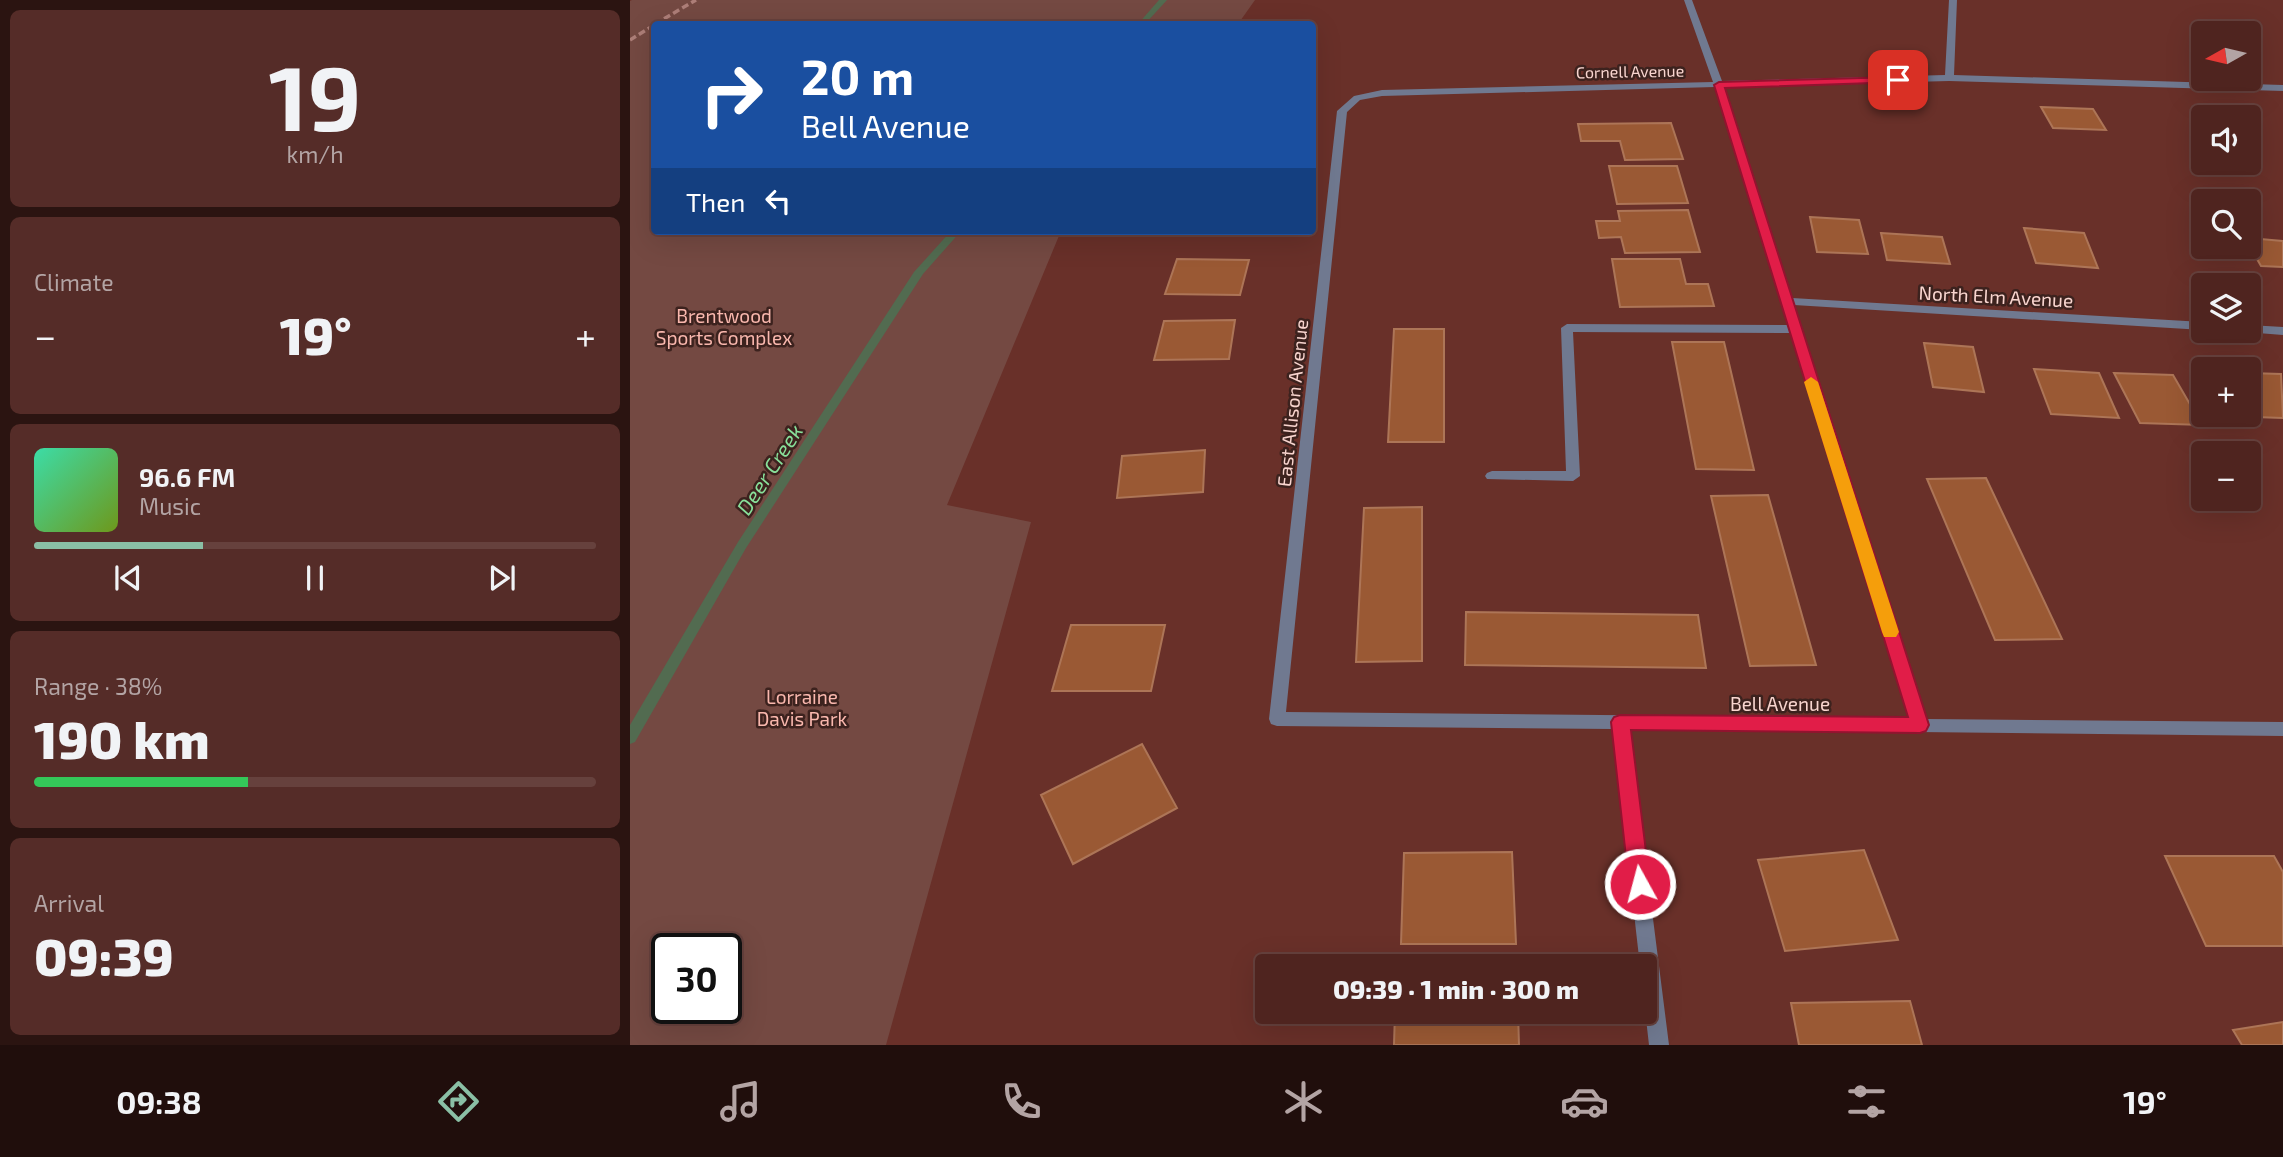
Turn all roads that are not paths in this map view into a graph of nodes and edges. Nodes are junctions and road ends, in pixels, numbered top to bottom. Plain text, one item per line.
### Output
1 (1688, 0) edge
2 (1953, 0) edge
3 (1949, 78) junction
4 (1719, 85) junction
5 (2283, 88) edge
6 (1357, 98) joint
7 (1787, 301) junction
8 (2191, 325) edge
9 (1795, 329) junction
10 (2261, 330) edge
11 (2283, 331) edge
12 (1492, 475) dead end
13 (1277, 719) joint
14 (1620, 722) junction
15 (1920, 725) junction
16 (2283, 729) edge
17 (1659, 1045) edge

1 - 4 street
2 - 3 street
3 - 4 street, Cornell Avenue
3 - 5 street, Cornell Avenue
4 - 6 street, Cornell Avenue
4 - 7 street
6 - 13 street, East Allison Avenue
7 - 8 street, North Elm Avenue
7 - 9 street
9 - 12 street
9 - 15 street
10 - 11 street
13 - 14 street, Bell Avenue
14 - 15 street, Bell Avenue
14 - 17 street
15 - 16 street, Bell Avenue

